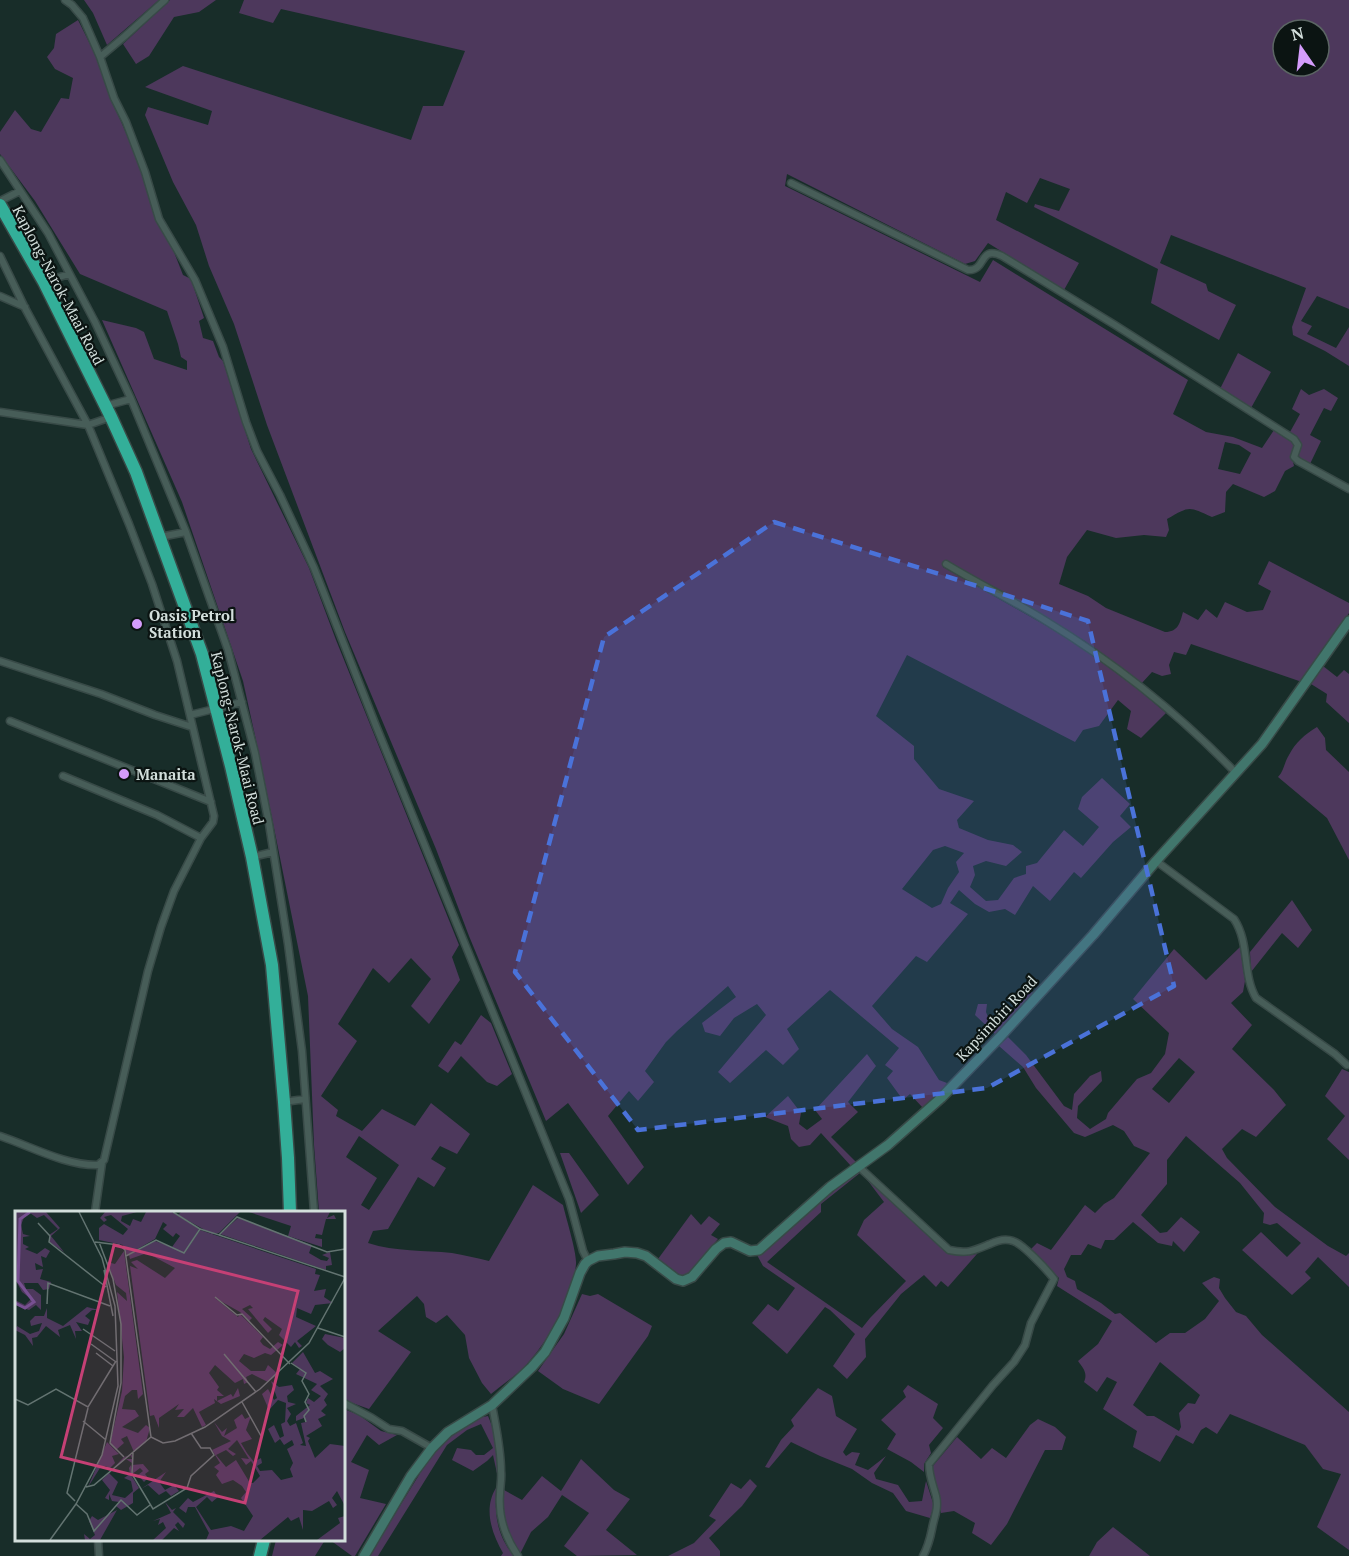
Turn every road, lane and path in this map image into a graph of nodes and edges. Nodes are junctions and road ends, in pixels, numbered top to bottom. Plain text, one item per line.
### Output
1 (65, 0) edge
2 (165, 0) edge
3 (100, 57) junction
4 (0, 160) edge
5 (790, 183) dead end
6 (20, 191) junction
7 (0, 203) edge
8 (0, 256) edge
9 (69, 274) junction
10 (44, 282) junction
11 (0, 296) edge
12 (25, 308) junction
13 (131, 399) junction
14 (108, 411) junction
15 (0, 412) edge
16 (88, 425) junction
17 (1349, 489) edge
18 (186, 532) junction
19 (160, 537) junction
20 (946, 564) dead end
21 (1349, 621) edge
22 (0, 661) edge
23 (242, 702) junction
24 (217, 709) junction
25 (190, 715) junction
26 (10, 720) dead end
27 (192, 727) junction
28 (1236, 772) junction
29 (63, 776) dead end
30 (211, 802) junction
31 (201, 838) junction
32 (273, 852) junction
33 (252, 857) junction
34 (1156, 861) junction
35 (1347, 1065) dead end
36 (305, 1100) junction
37 (284, 1102) junction
38 (0, 1136) edge
39 (102, 1163) junction
40 (858, 1166) junction
41 (94, 1211) edge
42 (290, 1211) edge
43 (314, 1211) edge
44 (588, 1261) junction
45 (345, 1404) edge
46 (492, 1405) junction
47 (432, 1448) junction
48 (98, 1541) edge
49 (264, 1541) edge
50 (99, 1556) edge
51 (260, 1556) edge
52 (364, 1556) edge
53 (518, 1556) edge
54 (923, 1556) edge

1 - 3 street
2 - 3 street
3 - 44 street
4 - 6 street
5 - 17 street
6 - 7 street
6 - 9 street
7 - 10 highway, Kaplong-Narok-Maai Road
8 - 12 street
9 - 10 street
9 - 13 street
10 - 14 highway, Kaplong-Narok-Maai Road
11 - 12 street
12 - 16 street
13 - 14 street
13 - 18 street
14 - 16 street
14 - 19 highway, Kaplong-Narok-Maai Road
15 - 16 street
16 - 25 street
18 - 19 street
18 - 23 street
19 - 24 highway, Kaplong-Narok-Maai Road
20 - 28 street
21 - 28 street, Kapsimbiri Road
22 - 27 street
23 - 24 street
23 - 32 street
24 - 25 street
24 - 33 highway, Kaplong-Narok-Maai Road
25 - 27 street
26 - 30 street
27 - 30 street
28 - 34 street, Kapsimbiri Road
29 - 31 street
30 - 31 street
31 - 39 street
32 - 33 street
32 - 36 street
33 - 37 highway, Kaplong-Narok-Maai Road
34 - 35 street
34 - 40 street, Kapsimbiri Road
36 - 37 street
36 - 43 street
37 - 42 highway, Kaplong-Narok-Maai Road
38 - 39 street
39 - 41 street
40 - 44 street, Kapsimbiri Road
40 - 54 street
44 - 46 street
45 - 47 street
46 - 47 street
46 - 53 street
47 - 52 street
48 - 50 street
49 - 51 highway

